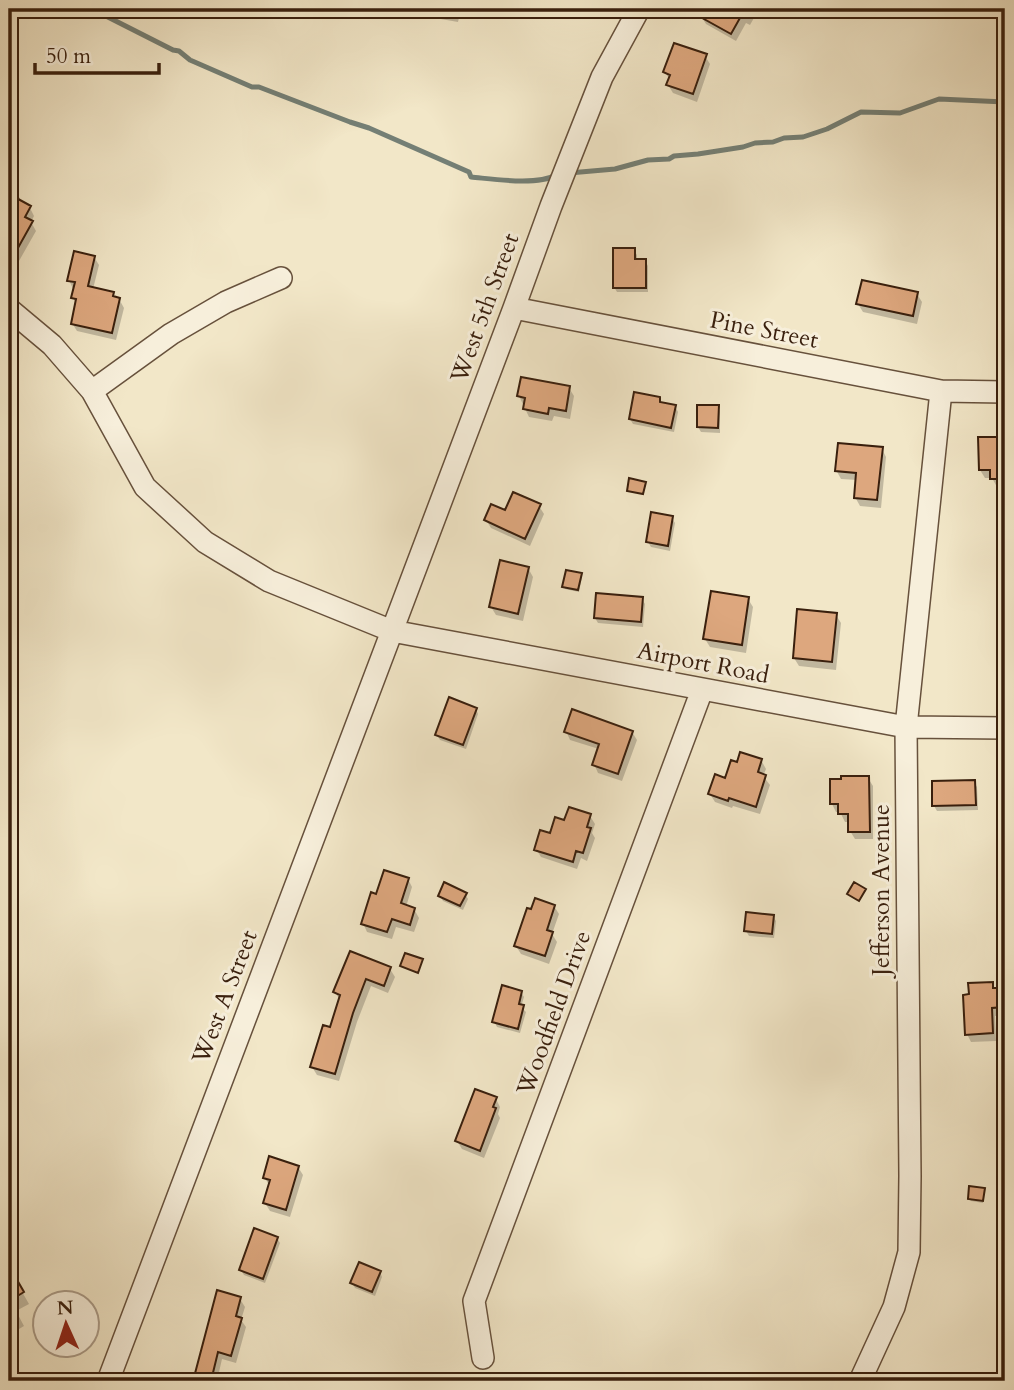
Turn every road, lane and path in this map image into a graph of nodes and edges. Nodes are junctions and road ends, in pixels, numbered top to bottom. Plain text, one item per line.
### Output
1 (639, 9) edge
2 (281, 278) dead end
3 (514, 308) junction
4 (9, 309) edge
5 (92, 391) junction
6 (941, 391) junction
7 (1005, 392) edge
8 (392, 631) junction
9 (702, 690) junction
10 (906, 727) junction
11 (1005, 728) edge
12 (483, 1358) dead end
13 (107, 1381) edge
14 (860, 1381) edge

1 - 3 street, West 5th Street
2 - 5 street
3 - 6 street, Pine Street
3 - 8 street, West 5th Street
4 - 5 street, Airport Road
5 - 8 street, Airport Road
6 - 7 street, Pine Street
6 - 10 street, Jefferson Avenue
8 - 9 street, Airport Road
8 - 13 street, West A Street
9 - 10 street, Airport Road
9 - 12 street, Woodfield Drive
10 - 11 street, Airport Road
10 - 14 street, Jefferson Avenue

